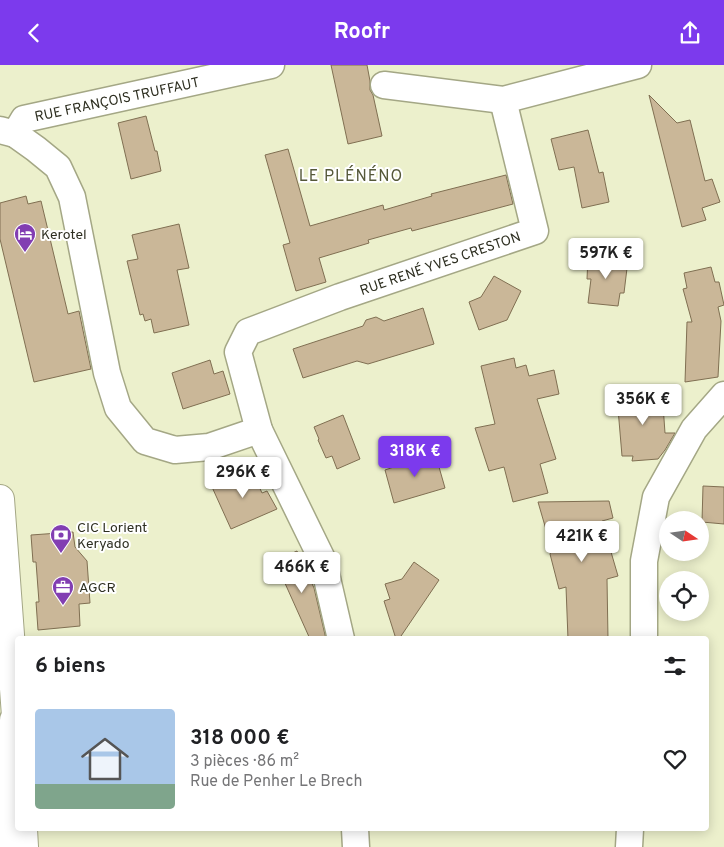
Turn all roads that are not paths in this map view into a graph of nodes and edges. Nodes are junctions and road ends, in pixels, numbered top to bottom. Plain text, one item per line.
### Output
1 (271, 65) edge
2 (638, 65) edge
3 (384, 85) dead end
4 (503, 100) junction
5 (7, 132) edge
6 (724, 395) edge
7 (259, 430) junction
8 (0, 499) edge
9 (340, 636) edge
10 (644, 636) edge
11 (14, 685) junction
12 (15, 700) edge
13 (23, 831) edge
14 (355, 831) edge
15 (630, 831) edge
16 (13, 847) edge
17 (24, 847) edge
18 (356, 847) edge
19 (629, 847) edge

1 - 5 street, RUE FRANÇOIS TRUFFAUT
2 - 4 street
3 - 4 street
4 - 7 street, RUE RENÉ YVES CRESTON
5 - 7 street
6 - 10 street
7 - 9 street
8 - 11 highway
11 - 12 highway
11 - 16 street
13 - 17 highway
14 - 18 street
15 - 19 street

